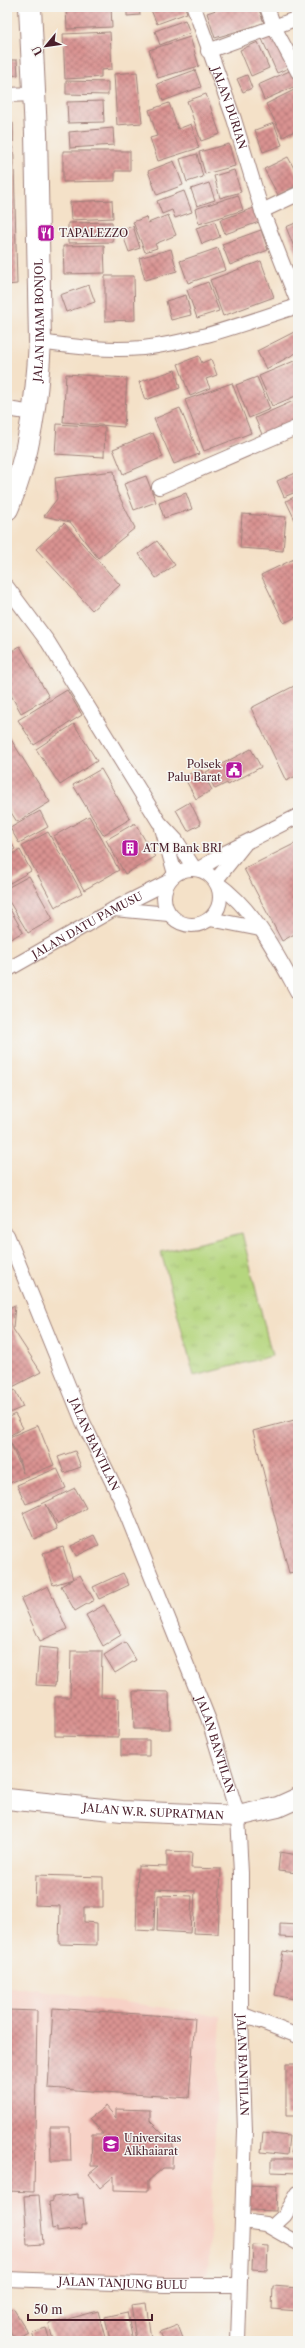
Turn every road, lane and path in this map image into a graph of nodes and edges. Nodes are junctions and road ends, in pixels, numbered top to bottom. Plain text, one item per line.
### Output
1 (30, 7) edge
2 (194, 7) edge
3 (267, 7) edge
4 (298, 18) edge
5 (274, 27) junction
6 (208, 51) junction
7 (298, 72) edge
8 (34, 94) junction
9 (7, 95) edge
10 (298, 194) edge
11 (262, 211) junction
12 (298, 303) edge
13 (298, 306) edge
14 (40, 342) junction
15 (7, 409) edge
16 (33, 413) junction
17 (298, 427) edge
18 (159, 487) dead end
19 (7, 509) edge
20 (7, 587) edge
21 (298, 816) edge
22 (159, 822) junction
23 (246, 843) junction
24 (197, 869) junction
25 (172, 878) junction
26 (216, 882) junction
27 (114, 910) junction
28 (169, 914) junction
29 (210, 919) junction
30 (260, 929) junction
31 (7, 970) edge
32 (298, 993) edge
33 (7, 1235) edge
34 (298, 1798) edge
35 (7, 1799) edge
36 (238, 1816) junction
37 (241, 2014) junction
38 (298, 2036) edge
39 (298, 2193) edge
40 (242, 2221) junction
41 (272, 2227) junction
42 (298, 2243) edge
43 (7, 2279) edge
44 (238, 2285) junction
45 (238, 2341) edge

1 - 8 highway, JALAN IMAM BONJOL
2 - 6 street, JALAN DURIAN
3 - 5 street
4 - 5 street
5 - 6 street
5 - 7 street
6 - 11 street, JALAN DURIAN
8 - 9 street
8 - 14 highway, JALAN IMAM BONJOL
10 - 11 street
11 - 12 street, JALAN DURIAN
13 - 14 street
14 - 16 highway, JALAN IMAM BONJOL
15 - 16 street
16 - 19 highway, JALAN IMAM BONJOL
17 - 18 street
20 - 22 street
21 - 23 street
22 - 24 street
22 - 25 street
23 - 24 street
23 - 26 street
24 - 25 street
24 - 26 street
25 - 27 street, JALAN DATU PAMUSU
25 - 28 street
26 - 29 street
26 - 30 street
27 - 28 street
27 - 31 street, JALAN DATU PAMUSU
28 - 29 street
29 - 30 street
30 - 32 street
33 - 36 street, JALAN BANTILAN
34 - 36 street, JALAN W.R. SUPRATMAN
35 - 36 street, JALAN W.R. SUPRATMAN
36 - 37 street, JALAN BANTILAN
37 - 38 street
37 - 40 street, JALAN BANTILAN
39 - 41 street
40 - 41 street
40 - 44 street, JALAN BANTILAN
41 - 42 street
43 - 44 street, JALAN TANJUNG BULU
44 - 45 street, JALAN BANTILAN

